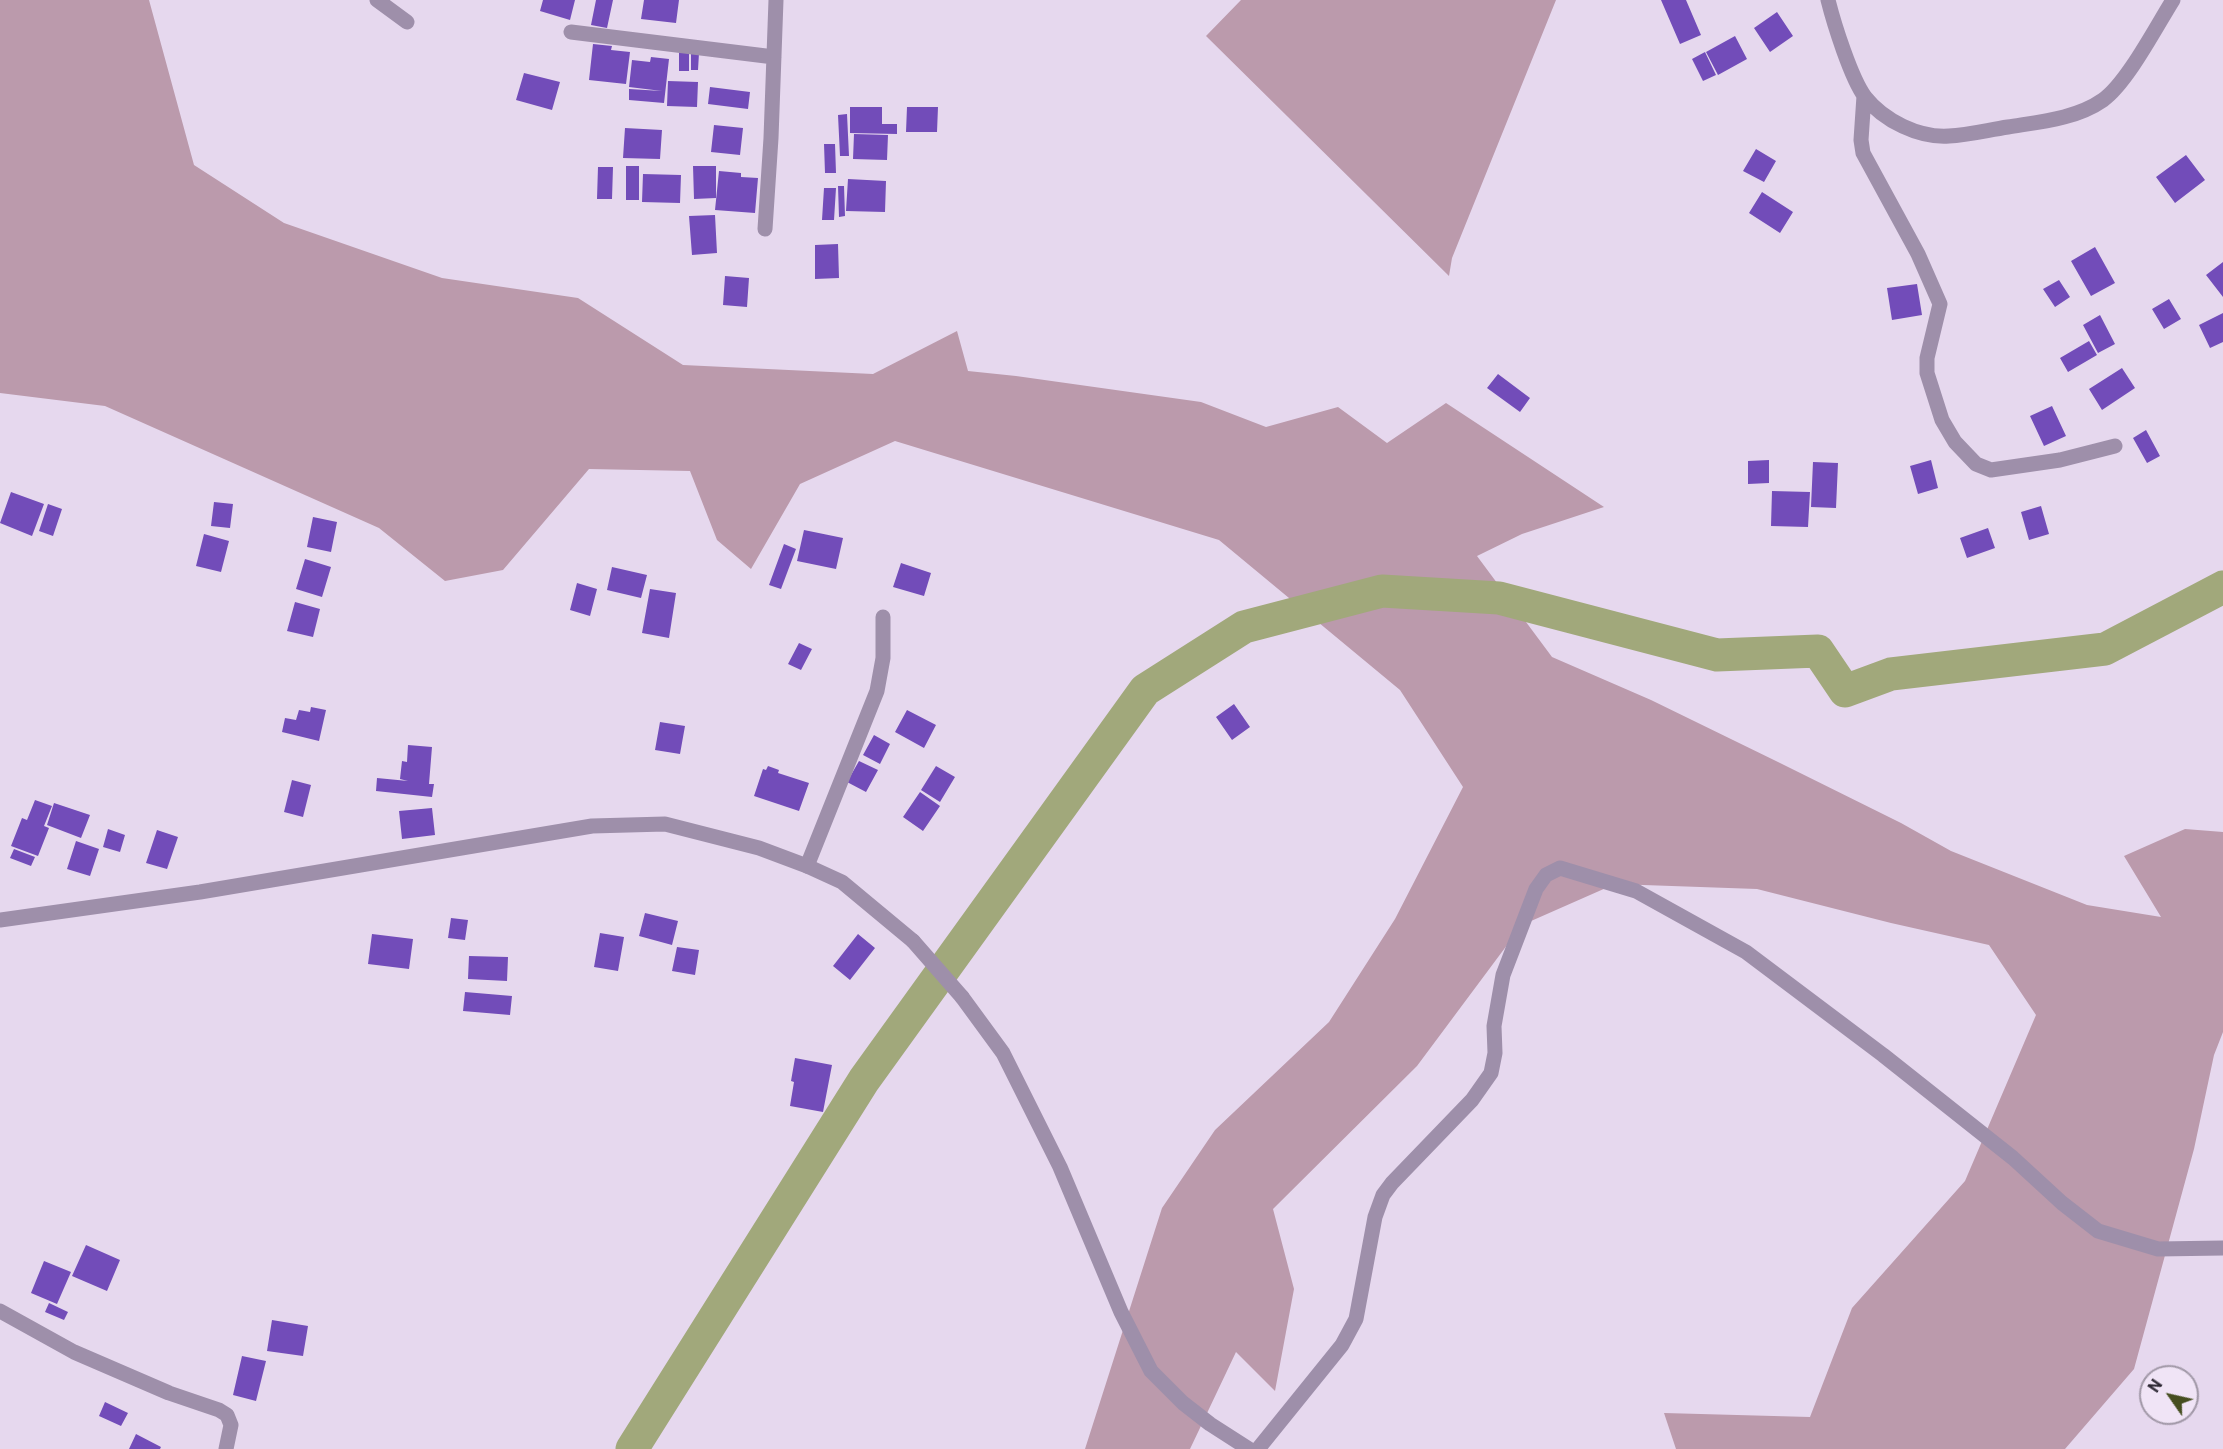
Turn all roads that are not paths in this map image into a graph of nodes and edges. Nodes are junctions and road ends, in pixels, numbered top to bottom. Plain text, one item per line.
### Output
1 (376, 0) edge
2 (776, 0) edge
3 (1828, 0) edge
4 (2173, 0) edge
5 (407, 22) dead end
6 (571, 32) dead end
7 (774, 57) junction
8 (1864, 96) junction
9 (765, 229) dead end
10 (2115, 446) dead end
11 (883, 617) dead end
12 (807, 866) junction
13 (0, 920) edge
14 (2223, 1248) edge
15 (0, 1311) edge
16 (226, 1449) edge
17 (1249, 1449) edge
18 (1257, 1449) edge

1 - 5 street
2 - 7 street
3 - 8 street
4 - 8 street
6 - 7 street
7 - 9 street
8 - 10 street
11 - 12 street
12 - 13 street
12 - 17 street
14 - 18 street
15 - 16 street

